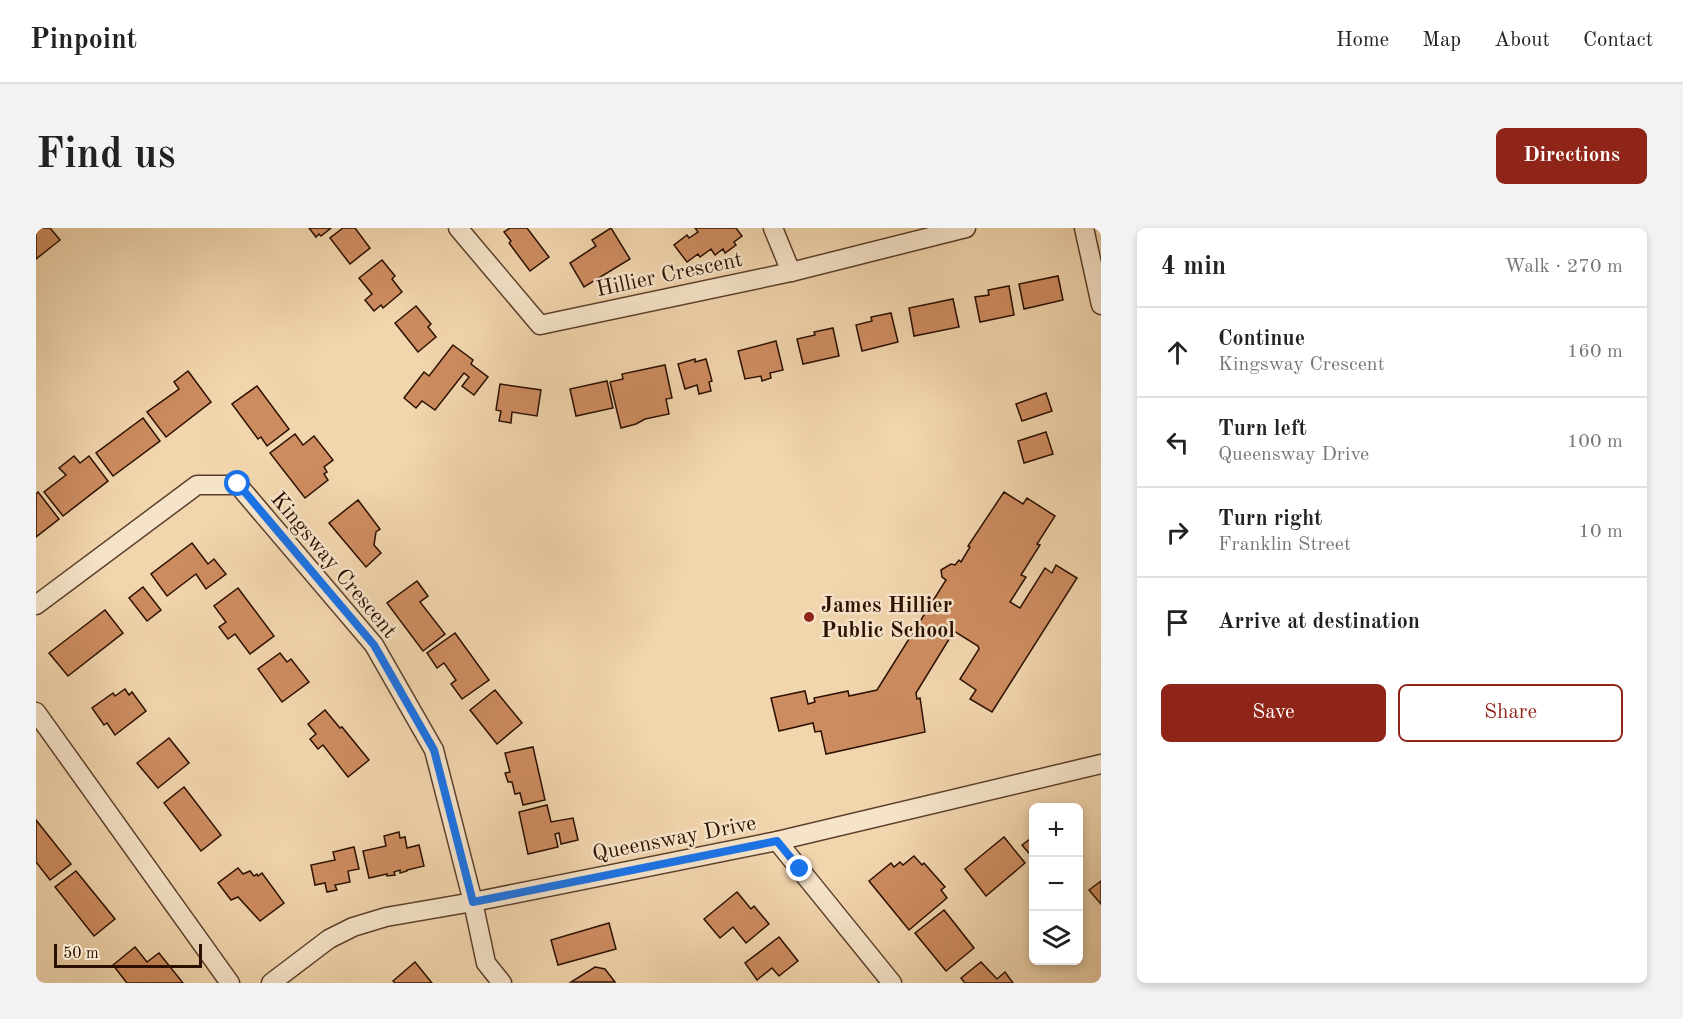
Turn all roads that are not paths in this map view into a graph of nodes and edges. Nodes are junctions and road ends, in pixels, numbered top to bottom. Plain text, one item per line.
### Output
1 (458, 228) edge
2 (773, 228) edge
3 (966, 228) edge
4 (1084, 228) edge
5 (791, 272) junction
6 (1101, 305) edge
7 (36, 605) edge
8 (36, 712) edge
9 (1101, 764) edge
10 (777, 841) junction
11 (473, 902) junction
12 (230, 983) edge
13 (271, 983) edge
14 (502, 983) edge
15 (892, 983) edge

1 - 5 street, Hillier Crescent
2 - 5 street
3 - 5 street, Hillier Crescent
4 - 6 street
7 - 11 street, Kingsway Crescent
8 - 12 street
9 - 10 street, Queensway Drive
10 - 11 street, Queensway Drive
10 - 15 street
11 - 13 street, Queensway Drive
11 - 14 street, Kingsway Crescent

